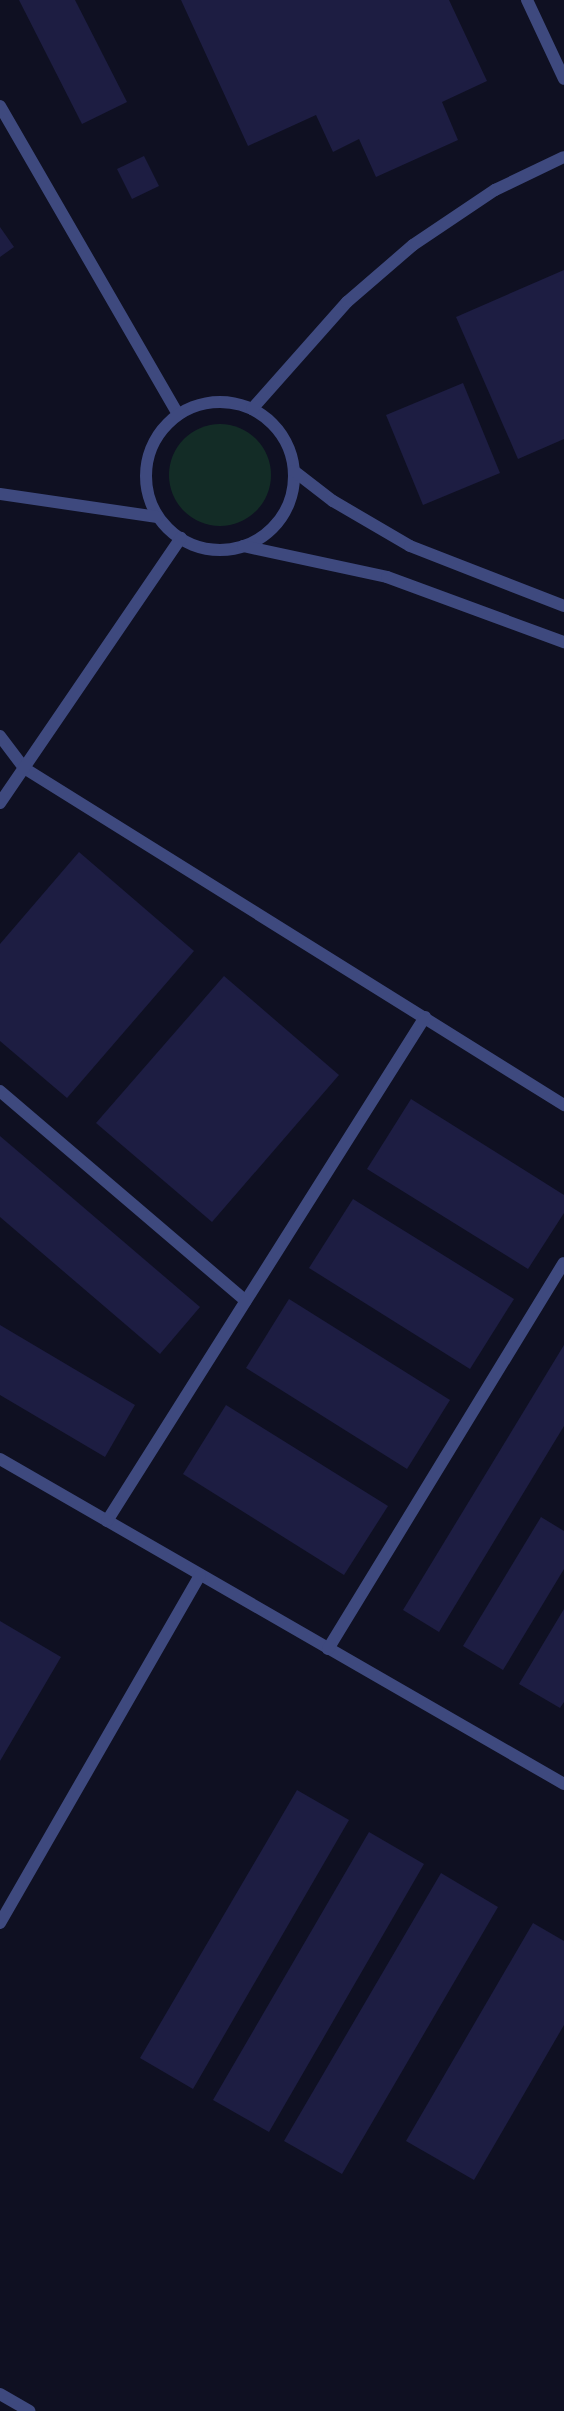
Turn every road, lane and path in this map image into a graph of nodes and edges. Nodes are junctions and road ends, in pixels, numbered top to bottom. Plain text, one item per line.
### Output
1 (527, 0) edge
2 (564, 79) edge
3 (0, 106) edge
4 (564, 157) edge
5 (252, 409) junction
6 (178, 414) junction
7 (294, 471) junction
8 (0, 494) edge
9 (158, 517) junction
10 (181, 538) junction
11 (243, 546) junction
12 (564, 606) edge
13 (564, 642) edge
14 (0, 736) edge
15 (24, 768) junction
16 (0, 803) edge
17 (425, 1017) junction
18 (0, 1091) edge
19 (564, 1105) edge
20 (564, 1263) edge
21 (246, 1301) junction
22 (0, 1459) edge
23 (107, 1521) junction
24 (200, 1575) junction
25 (328, 1648) junction
26 (564, 1784) edge
27 (0, 1923) edge
28 (0, 2394) edge
29 (30, 2411) edge

1 - 2 street
3 - 6 street
4 - 5 street
5 - 6 street
5 - 7 street
6 - 9 street
7 - 11 street
7 - 12 street
8 - 9 street
9 - 10 street
10 - 11 street
10 - 15 street
11 - 13 street
14 - 15 street
15 - 16 street
15 - 17 street
17 - 19 street
17 - 21 street
18 - 21 street
20 - 25 street
21 - 23 street
22 - 23 street
23 - 24 street
24 - 25 street
24 - 27 street
25 - 26 street
28 - 29 street

